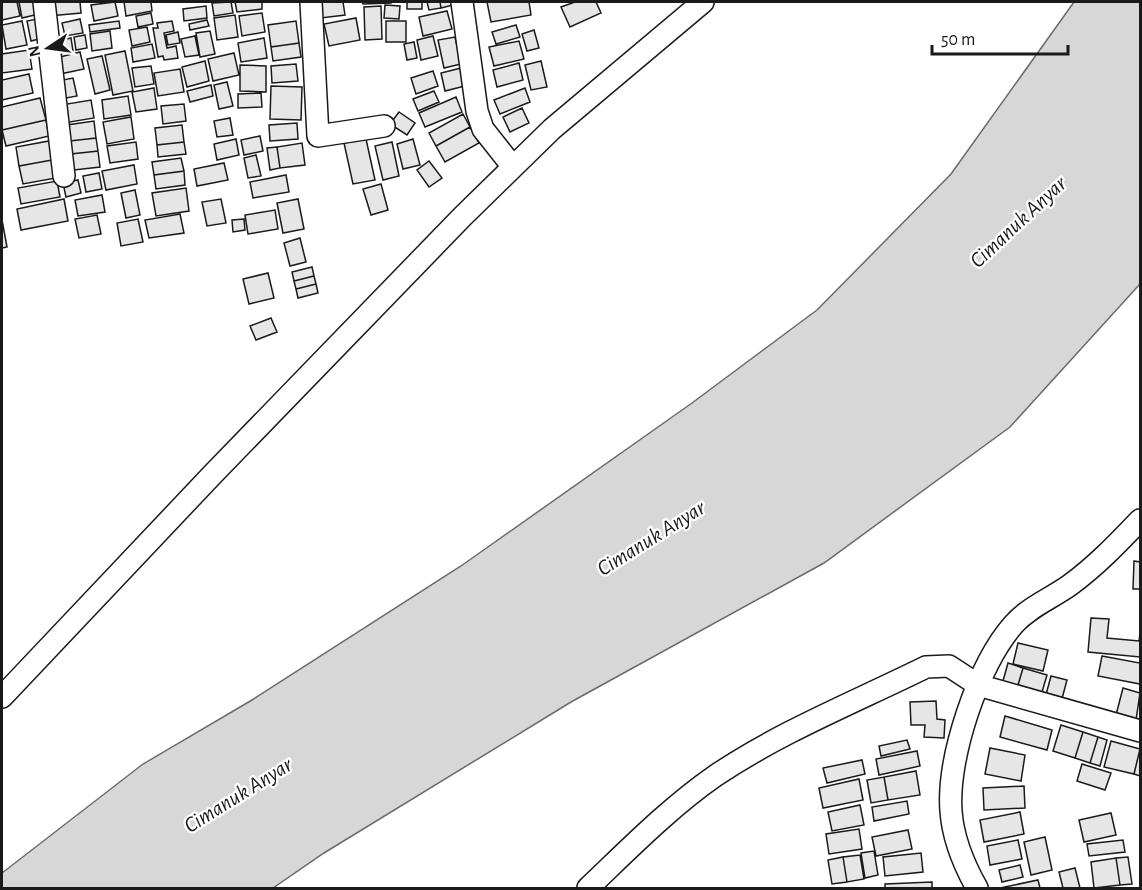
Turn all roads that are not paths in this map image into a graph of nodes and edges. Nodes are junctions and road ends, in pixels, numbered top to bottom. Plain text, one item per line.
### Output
1 (44, 2) edge
2 (311, 2) edge
3 (462, 2) edge
4 (703, 2) edge
5 (384, 126) dead end
6 (513, 167) junction
7 (64, 176) dead end
8 (1140, 520) edge
9 (978, 685) junction
10 (2, 697) edge
11 (1140, 730) edge
12 (588, 888) edge
13 (978, 888) edge

1 - 7 street
2 - 5 street
3 - 6 street
4 - 6 street
6 - 10 street
8 - 9 street
9 - 11 street
9 - 12 street
9 - 13 street

